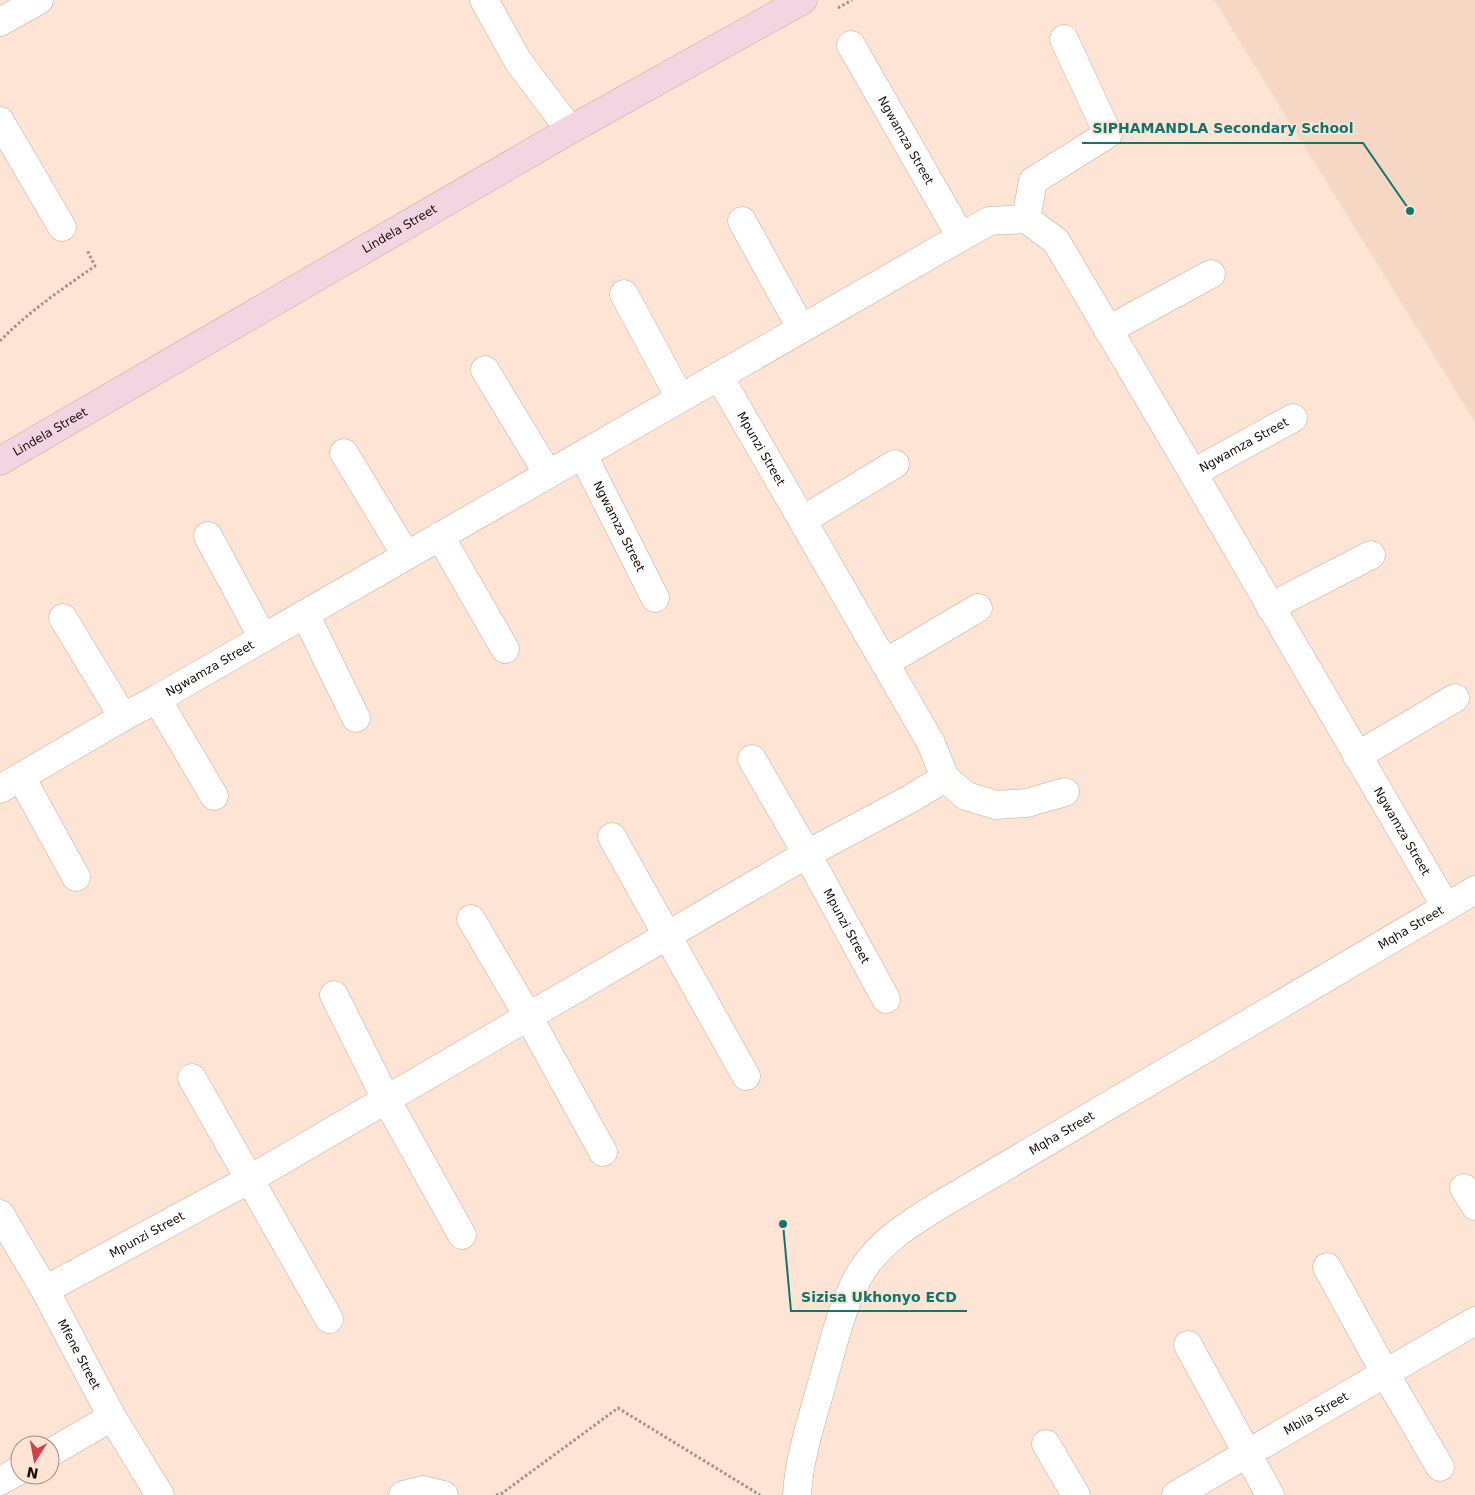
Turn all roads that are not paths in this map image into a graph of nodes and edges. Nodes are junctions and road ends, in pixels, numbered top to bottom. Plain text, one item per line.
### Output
1 (39, 0) edge
2 (484, 0) edge
3 (803, 0) edge
4 (0, 22) edge
5 (1064, 39) dead end
6 (851, 45) dead end
7 (0, 121) edge
8 (570, 130) junction
9 (1026, 219) junction
10 (742, 221) dead end
11 (62, 227) dead end
12 (961, 237) junction
13 (1211, 274) dead end
14 (624, 294) dead end
15 (802, 328) junction
16 (1108, 330) junction
17 (485, 370) dead end
18 (719, 376) junction
19 (680, 398) junction
20 (1293, 418) dead end
21 (344, 453) dead end
22 (583, 455) junction
23 (0, 462) edge
24 (895, 464) dead end
25 (1193, 473) junction
26 (548, 474) junction
27 (803, 520) junction
28 (208, 536) dead end
29 (440, 536) junction
30 (406, 555) junction
31 (1371, 556) dead end
32 (655, 598) dead end
33 (1270, 607) junction
34 (978, 608) dead end
35 (304, 614) junction
36 (62, 618) dead end
37 (263, 638) junction
38 (505, 649) dead end
39 (885, 663) junction
40 (1455, 698) dead end
41 (157, 700) junction
42 (123, 717) junction
43 (356, 718) dead end
44 (1357, 756) junction
45 (752, 759) dead end
46 (945, 778) junction
47 (10, 783) edge
48 (1064, 792) dead end
49 (214, 796) dead end
50 (612, 837) dead end
51 (807, 854) junction
52 (76, 877) dead end
53 (1475, 890) edge
54 (1446, 907) junction
55 (471, 919) dead end
56 (666, 936) junction
57 (334, 995) dead end
58 (886, 999) dead end
59 (528, 1016) junction
60 (746, 1076) dead end
61 (192, 1078) dead end
62 (386, 1099) junction
63 (603, 1152) dead end
64 (250, 1179) junction
65 (0, 1214) edge
66 (462, 1235) dead end
67 (1327, 1267) dead end
68 (45, 1290) junction
69 (329, 1319) dead end
70 (1475, 1321) edge
71 (1188, 1345) dead end
72 (1385, 1373) junction
73 (112, 1417) junction
74 (1046, 1444) dead end
75 (60, 1447) edge
76 (1247, 1453) junction
77 (1440, 1467) dead end
78 (160, 1495) edge
79 (404, 1495) edge
80 (444, 1495) edge
81 (797, 1495) edge
82 (1076, 1495) edge
83 (1176, 1495) edge
84 (1270, 1495) edge

1 - 4 street
2 - 8 street
3 - 8 street, Lindela Street
5 - 9 street
6 - 12 street, Ngwamza Street
7 - 11 street
8 - 23 street, Lindela Street
9 - 12 street, Ngwamza Street
9 - 16 street, Ngwamza Street
10 - 15 street
12 - 15 street, Ngwamza Street
13 - 16 street
14 - 19 street
15 - 18 street, Ngwamza Street
16 - 25 street, Ngwamza Street
17 - 26 street
18 - 19 street, Ngwamza Street
18 - 27 street, Mpunzi Street
19 - 22 street, Ngwamza Street
20 - 25 street, Ngwamza Street
21 - 30 street
22 - 26 street, Ngwamza Street
22 - 32 street, Ngwamza Street
24 - 27 street
25 - 33 street, Ngwamza Street
26 - 29 street, Ngwamza Street
27 - 39 street, Mpunzi Street
28 - 37 street, Ngwamza Street
29 - 30 street, Ngwamza Street
29 - 38 street
30 - 35 street, Ngwamza Street
31 - 33 street
33 - 44 street, Ngwamza Street
34 - 39 street
35 - 37 street, Ngwamza Street
35 - 43 street
36 - 42 street
37 - 41 street, Ngwamza Street
39 - 46 street, Mpunzi Street
40 - 44 street
41 - 42 street, Ngwamza Street
41 - 49 street, Ngwamza Street
42 - 47 street, Ngwamza Street
44 - 54 street, Ngwamza Street
45 - 51 street, Mpunzi Street
46 - 48 street, Mpunzi Street
46 - 51 street, Mpunzi Street
47 - 52 street, Ngwamza Street
50 - 56 street
51 - 56 street, Mpunzi Street
51 - 58 street, Mpunzi Street
53 - 54 street, Mqha Street
54 - 81 street, Mqha Street
55 - 59 street
56 - 59 street, Mpunzi Street
56 - 60 street
57 - 62 street
59 - 62 street, Mpunzi Street
59 - 63 street
61 - 64 street
62 - 64 street, Mpunzi Street
62 - 66 street
64 - 68 street, Mpunzi Street
64 - 69 street
65 - 68 street, Mfene Street
67 - 72 street
68 - 73 street, Mfene Street
70 - 72 street, Mbila Street
71 - 76 street
72 - 76 street, Mbila Street
72 - 77 street
73 - 75 street
73 - 78 street, Mfene Street
74 - 82 street
76 - 83 street, Mbila Street
76 - 84 street
79 - 80 street

